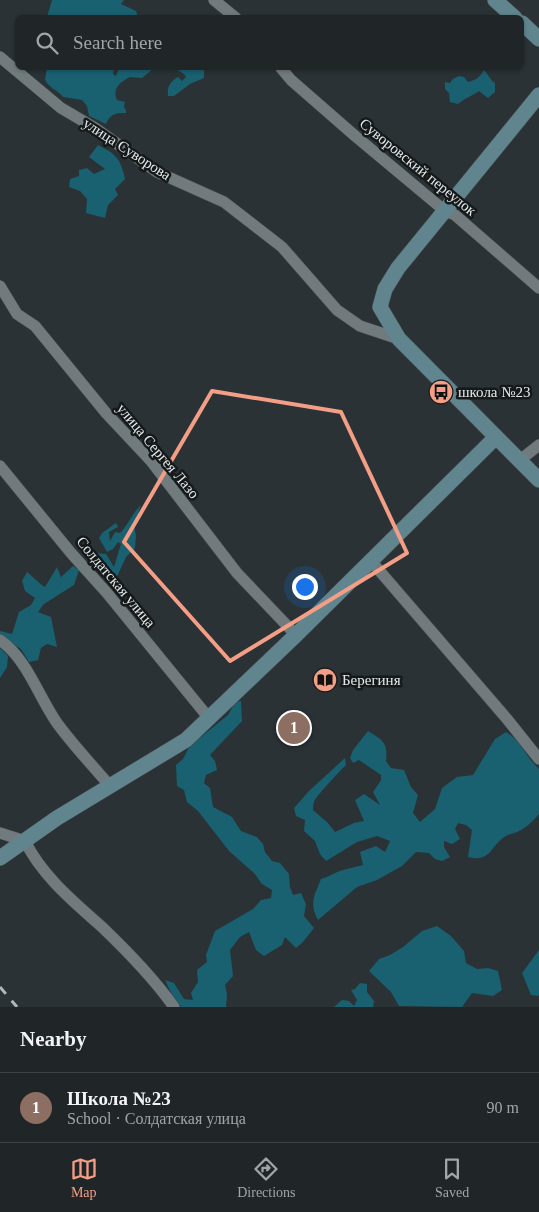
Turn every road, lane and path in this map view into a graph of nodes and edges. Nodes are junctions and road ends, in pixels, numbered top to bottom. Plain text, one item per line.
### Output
1 (214, 0) edge
2 (495, 0) edge
3 (232, 15) edge
4 (512, 15) edge
5 (524, 25) edge
6 (539, 39) edge
7 (0, 57) edge
8 (15, 70) edge
9 (16, 70) edge
10 (283, 70) edge
11 (539, 95) edge
12 (445, 211) junction
13 (0, 286) edge
14 (539, 288) edge
15 (399, 339) junction
16 (496, 437) junction
17 (539, 445) edge
18 (520, 460) junction
19 (0, 466) edge
20 (539, 480) edge
21 (371, 561) junction
22 (296, 635) junction
23 (0, 640) edge
24 (208, 717) junction
25 (539, 759) edge
26 (110, 786) junction
27 (0, 833) edge
28 (25, 841) junction
29 (0, 858) edge
30 (174, 1007) edge

1 - 3 street
2 - 4 street
5 - 6 street
7 - 8 street, улица Суворова
9 - 15 street, улица Суворова
10 - 12 street, Суворовский переулок
11 - 12 street
12 - 14 street, Суворовский переулок
12 - 15 street, улица Суворова
13 - 22 street, улица Сергея Лазо
15 - 16 street, улица Суворова
16 - 18 street, улица Суворова
16 - 21 street
17 - 18 street
18 - 20 street, улица Суворова
19 - 24 street, Солдатская улица
21 - 22 street
21 - 25 street
22 - 24 street
23 - 26 street
24 - 26 street
26 - 28 street
27 - 28 street
28 - 29 street
28 - 30 street

